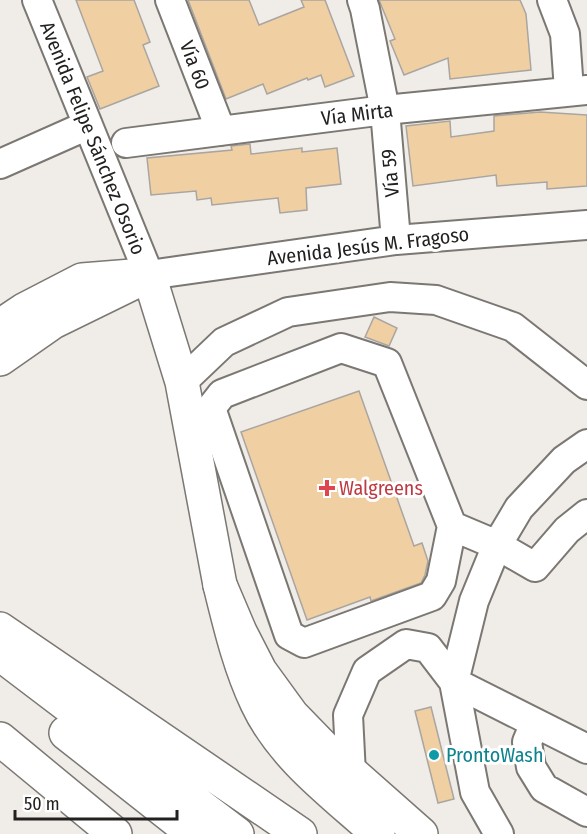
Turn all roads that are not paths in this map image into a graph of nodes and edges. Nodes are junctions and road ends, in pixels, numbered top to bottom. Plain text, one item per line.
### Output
1 (37, 0) edge
2 (170, 0) edge
3 (362, 0) edge
4 (552, 0) edge
5 (578, 90) edge
6 (385, 110) junction
7 (88, 125) junction
8 (221, 131) junction
9 (126, 142) dead end
10 (0, 165) edge
11 (587, 225) edge
12 (396, 240) junction
13 (149, 275) junction
14 (0, 326) edge
15 (0, 359) edge
16 (182, 382) junction
17 (587, 385) edge
18 (587, 444) edge
19 (587, 514) edge
20 (452, 526) junction
21 (496, 545) junction
22 (441, 581) junction
23 (220, 585) junction
24 (474, 601) junction
25 (0, 629) edge
26 (0, 654) edge
27 (0, 681) edge
28 (454, 682) junction
29 (535, 723) junction
30 (0, 740) edge
31 (587, 749) edge
32 (351, 774) junction
33 (587, 812) edge
34 (109, 831) edge
35 (194, 834) edge
36 (237, 834) edge
37 (300, 834) edge
38 (378, 834) edge
39 (421, 834) edge
40 (499, 834) edge

1 - 7 street, Avenida Felipe Sánchez Osorio
2 - 8 street, Vía 60
3 - 6 street, Vía 59
4 - 5 street
5 - 6 street, Vía Mirta
6 - 8 street, Vía Mirta
6 - 12 street, Vía 59
7 - 10 street
7 - 13 street, Avenida Felipe Sánchez Osorio
8 - 9 street, Vía Mirta
11 - 12 street, Avenida Jesús M. Fragoso
12 - 13 street, Avenida Jesús M. Fragoso
13 - 14 main road
13 - 15 main road
13 - 16 main road
16 - 17 street
16 - 23 main road
18 - 21 street
19 - 21 street
20 - 21 street
20 - 22 street
20 - 22 street
21 - 24 street
22 - 24 street
23 - 32 main road
23 - 38 main road
24 - 28 street
25 - 37 main road
26 - 36 main road
27 - 35 main road
28 - 29 street
28 - 32 street
28 - 40 street
29 - 31 street
29 - 33 street
30 - 34 main road
32 - 39 main road

